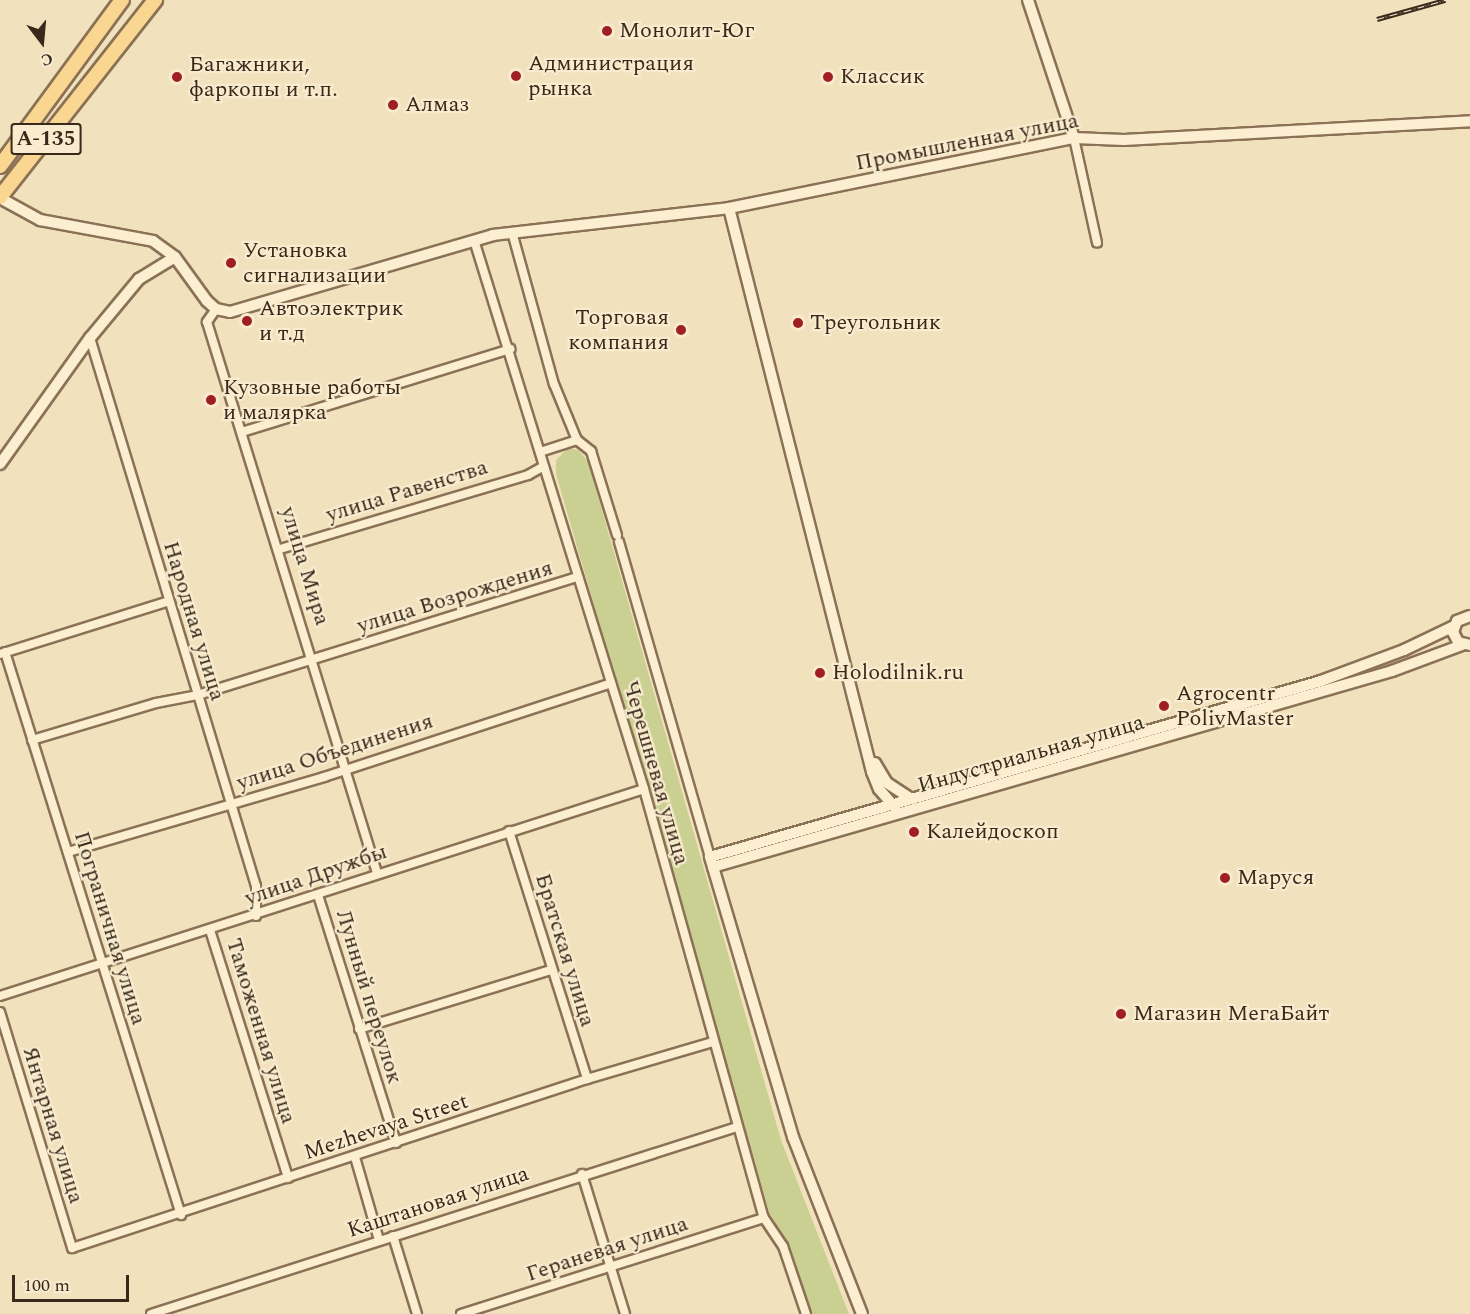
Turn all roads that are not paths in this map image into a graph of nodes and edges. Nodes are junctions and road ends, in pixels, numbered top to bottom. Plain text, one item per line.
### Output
1 (122, 0) edge
2 (154, 0) edge
3 (1028, 0) edge
4 (1470, 121) edge
5 (1074, 138) junction
6 (0, 166) edge
7 (0, 197) edge
8 (729, 208) junction
9 (512, 232) junction
10 (474, 240) junction
11 (1097, 243) dead end
12 (175, 257) junction
13 (216, 309) junction
14 (90, 338) junction
15 (510, 349) junction
16 (242, 432) junction
17 (577, 440) junction
18 (540, 452) junction
19 (0, 464) edge
20 (544, 466) junction
21 (280, 549) junction
22 (578, 577) junction
23 (169, 601) junction
24 (1469, 615) edge
25 (1454, 626) junction
26 (1468, 646) edge
27 (2, 653) edge
28 (314, 660) junction
29 (611, 683) junction
30 (198, 695) junction
31 (1267, 701) junction
32 (860, 726) junction
33 (32, 740) junction
34 (1069, 758) junction
35 (346, 768) junction
36 (644, 789) junction
37 (912, 799) junction
38 (231, 804) junction
39 (891, 805) junction
40 (907, 811) junction
41 (509, 831) junction
42 (68, 852) junction
43 (711, 862) junction
44 (377, 873) junction
45 (318, 895) junction
46 (256, 916) junction
47 (210, 930) junction
48 (103, 964) junction
49 (551, 970) junction
50 (0, 996) edge
51 (0, 1012) edge
52 (359, 1029) junction
53 (712, 1042) junction
54 (587, 1079) junction
55 (737, 1127) junction
56 (396, 1143) junction
57 (355, 1157) junction
58 (582, 1174) junction
59 (288, 1178) junction
60 (181, 1215) junction
61 (764, 1218) junction
62 (393, 1236) junction
63 (380, 1240) junction
64 (72, 1248) joint
65 (610, 1267) junction
66 (156, 1313) edge
67 (417, 1314) edge
68 (461, 1314) edge
69 (625, 1314) edge
70 (806, 1314) edge
71 (862, 1314) edge

1 - 6 main road, А-135
2 - 7 main road, А-135
3 - 5 street
4 - 5 street, Промышленная улица
5 - 8 street, Промышленная улица
5 - 11 street
7 - 12 street
8 - 9 street, Промышленная улица
8 - 32 street, Индустриальная улица
9 - 10 street, Промышленная улица
9 - 17 street
10 - 13 street, Промышленная улица
10 - 15 street, Черешневая улица
12 - 13 street
12 - 14 street
13 - 16 street, улица Мира
14 - 19 street
14 - 23 street, Народная улица
15 - 16 street
15 - 18 street, Черешневая улица
16 - 21 street, улица Мира
17 - 18 street
17 - 43 street
18 - 20 street, Черешневая улица
20 - 21 street, улица Равенства
20 - 22 street, Черешневая улица
21 - 28 street, улица Мира
22 - 28 street, улица Возрождения
22 - 29 street, Черешневая улица
23 - 27 street
23 - 30 street, Народная улица
24 - 25 street, Индустриальная улица
25 - 26 street
25 - 31 street, Индустриальная улица
26 - 31 street, Индустриальная улица
27 - 33 street, Пограничная улица
28 - 30 street, улица Возрождения
28 - 35 street, улица Мира
29 - 35 street, улица Объединения
29 - 36 street, Черешневая улица
30 - 33 street, улица Возрождения
30 - 38 street, Народная улица
31 - 34 street, Индустриальная улица
32 - 37 street
32 - 39 street, Индустриальная улица
33 - 42 street, Пограничная улица
34 - 37 street, Индустриальная улица
34 - 40 street, Индустриальная улица
35 - 38 street, улица Объединения
35 - 44 street, улица Мира
36 - 41 street, улица Дружбы
36 - 53 street, Черешневая улица
37 - 39 street, Индустриальная улица
38 - 42 street, улица Объединения
38 - 46 street, Народная улица
39 - 40 street
39 - 43 street, Индустриальная улица
40 - 43 street, Индустриальная улица
41 - 44 street, улица Дружбы
41 - 49 street, Братская улица
42 - 48 street, Пограничная улица
43 - 71 street
44 - 45 street, улица Дружбы
45 - 46 street, улица Дружбы
45 - 52 street, Лунный переулок
46 - 47 street, улица Дружбы
47 - 48 street, улица Дружбы
47 - 59 street, Таможенная улица
48 - 50 street, улица Дружбы
48 - 60 street, Пограничная улица
49 - 52 street
49 - 54 street, Братская улица
51 - 64 street, Янтарная улица
52 - 56 street, Лунный переулок
53 - 54 street, Mezhevaya Street
53 - 55 street, Черешневая улица
54 - 56 street, Mezhevaya Street
55 - 58 street, Каштановая улица
55 - 61 street, Черешневая улица
56 - 57 street, Mezhevaya Street
57 - 59 street, Mezhevaya Street
57 - 63 street
58 - 62 street, Каштановая улица
58 - 65 street
59 - 60 street, Mezhevaya Street
60 - 64 street, Mezhevaya Street
61 - 65 street, Гераневая улица
61 - 70 street, Черешневая улица
62 - 63 street, Каштановая улица
62 - 67 street
63 - 66 street, Каштановая улица
65 - 68 street, Гераневая улица
65 - 69 street

